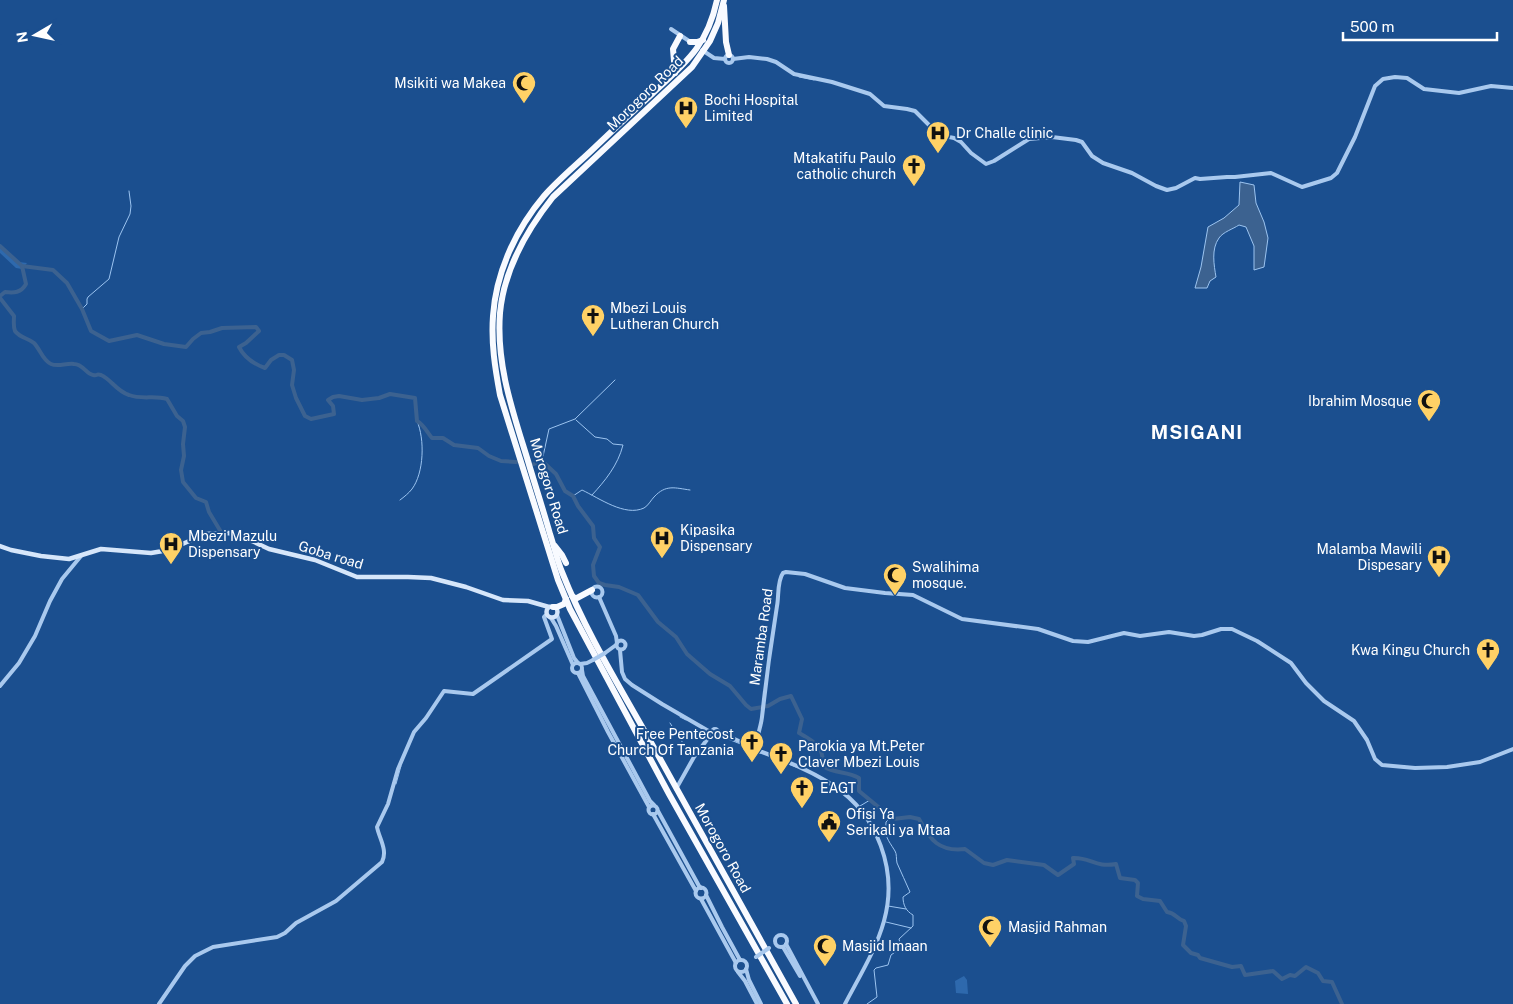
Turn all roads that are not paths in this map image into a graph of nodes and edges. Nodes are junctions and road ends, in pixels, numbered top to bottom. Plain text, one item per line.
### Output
1 (716, 0) edge
2 (724, 0) edge
3 (671, 29) dead end
4 (680, 36) junction
5 (703, 40) junction
6 (690, 42) junction
7 (701, 49) junction
8 (729, 58) junction
9 (675, 73) junction
10 (1512, 88) edge
11 (553, 542) junction
12 (0, 546) edge
13 (81, 556) junction
14 (566, 562) dead end
15 (595, 594) junction
16 (572, 596) junction
17 (566, 599) junction
18 (542, 606) junction
19 (577, 606) junction
20 (551, 607) junction
21 (570, 609) junction
22 (557, 614) junction
23 (548, 616) junction
24 (611, 624) junction
25 (622, 641) junction
26 (618, 647) junction
27 (573, 666) junction
28 (581, 666) junction
29 (578, 673) junction
30 (0, 686) edge
31 (715, 733) junction
32 (755, 747) junction
33 (1513, 749) edge
34 (676, 790) junction
35 (652, 806) junction
36 (658, 811) junction
37 (653, 814) junction
38 (702, 888) junction
39 (696, 891) junction
40 (706, 895) junction
41 (701, 898) junction
42 (776, 944) junction
43 (785, 946) junction
44 (740, 960) junction
45 (736, 963) junction
46 (746, 963) junction
47 (746, 969) junction
48 (738, 971) junction
49 (158, 1004) edge
50 (757, 1004) edge
51 (761, 1004) edge
52 (787, 1004) edge
53 (796, 1004) edge
54 (817, 1004) edge
55 (845, 1004) edge

1 - 5 highway, Morogoro Road
2 - 7 highway, Morogoro Road
2 - 8 highway
3 - 4 street
4 - 6 street
4 - 9 highway
5 - 6 highway
5 - 7 highway, Morogoro Road
6 - 7 street
7 - 8 street
7 - 9 highway, Morogoro Road
7 - 11 highway, Morogoro Road
8 - 10 street
9 - 17 highway, Morogoro Road
11 - 14 highway
11 - 16 highway, Morogoro Road
12 - 13 main road, Goba road
13 - 18 main road, Goba road
13 - 30 street
15 - 16 highway
15 - 19 highway
15 - 24 street
16 - 19 highway, Morogoro Road
17 - 20 highway
17 - 21 highway, Morogoro Road
18 - 20 main road, Goba road
18 - 23 main road
19 - 34 highway, Morogoro Road
20 - 22 main road
20 - 23 main road
21 - 22 highway
21 - 52 highway, Morogoro Road
22 - 23 main road
22 - 28 street
23 - 27 street
23 - 49 street
24 - 25 street
24 - 26 street
25 - 26 street
25 - 26 street
26 - 28 street, bridge
26 - 31 street
27 - 28 street
27 - 29 street
28 - 29 street
28 - 35 street
29 - 35 street
31 - 32 street
31 - 34 street
32 - 33 street, Maramba Road
32 - 55 street
34 - 53 highway, Morogoro Road
35 - 36 street
35 - 37 street
36 - 37 street
36 - 38 street
37 - 39 street
38 - 39 street
38 - 40 street
39 - 41 street
40 - 41 street
40 - 44 street
41 - 45 street
42 - 43 street
42 - 43 street
42 - 46 street, bridge
43 - 54 street
44 - 45 street
44 - 46 street
45 - 48 street
46 - 47 street
47 - 48 street
47 - 51 street
48 - 50 street

